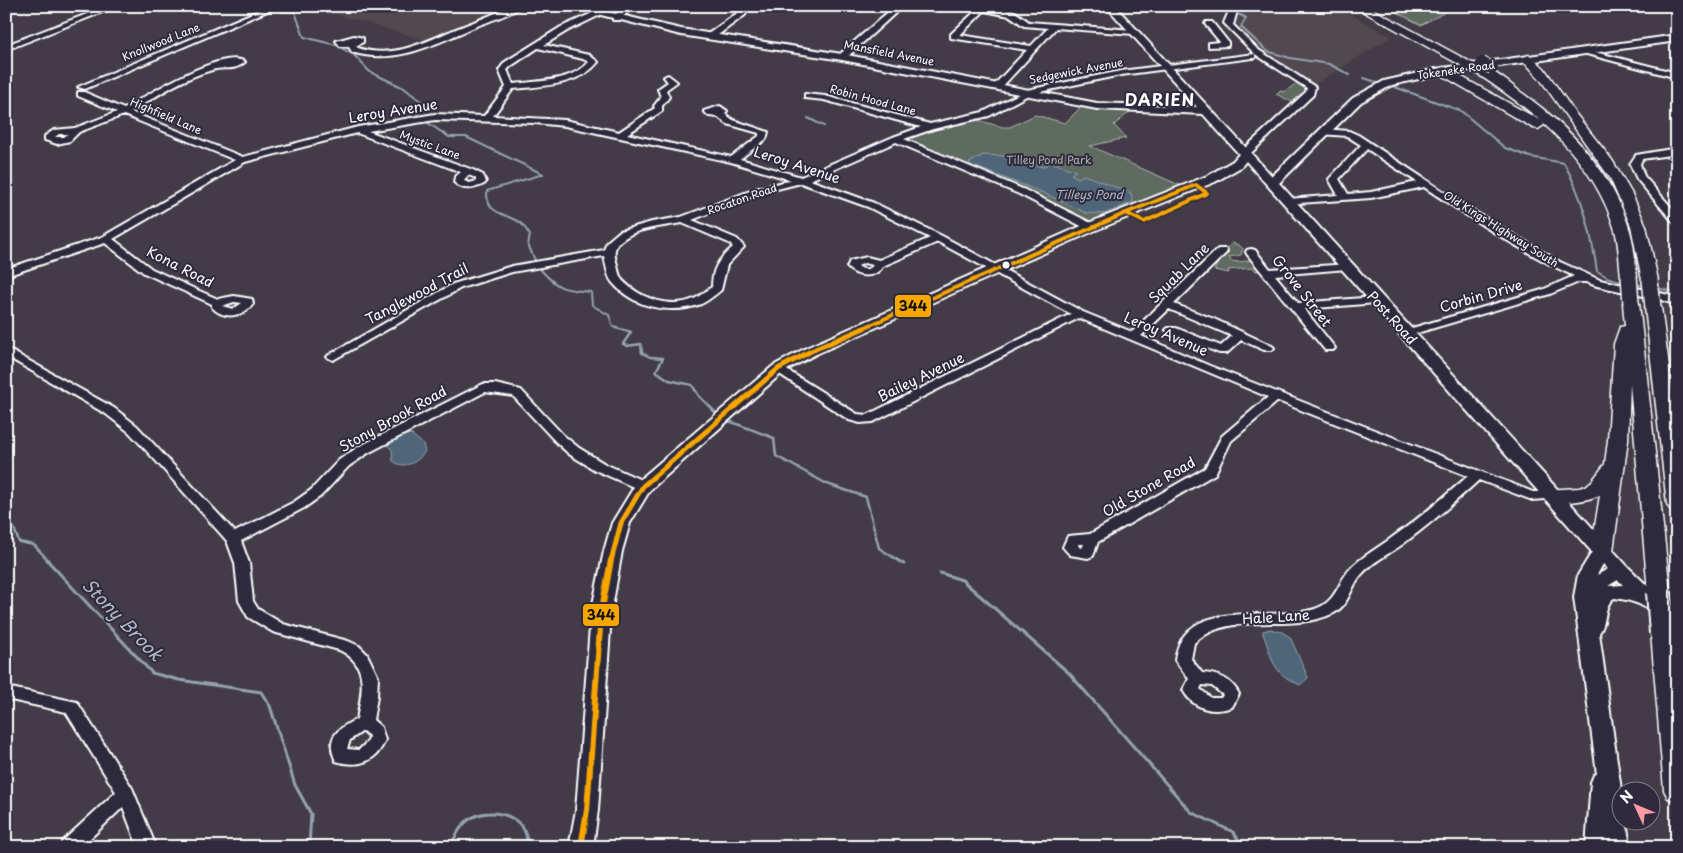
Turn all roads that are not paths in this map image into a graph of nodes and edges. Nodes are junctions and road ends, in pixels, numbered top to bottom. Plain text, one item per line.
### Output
1 (115, 6) edge
2 (276, 6) edge
3 (519, 6) edge
4 (569, 6) edge
5 (631, 6) edge
6 (746, 6) edge
7 (900, 6) edge
8 (1110, 6) edge
9 (1358, 6) edge
10 (1372, 6) edge
11 (1377, 6) edge
12 (984, 8) edge
13 (1232, 11) edge
14 (597, 13) junction
15 (616, 18) junction
16 (1210, 24) dead end
17 (1404, 25) junction
18 (1054, 26) junction
19 (1133, 32) junction
20 (711, 36) junction
21 (1677, 38) edge
22 (1246, 42) junction
23 (1225, 44) junction
24 (352, 45) dead end
25 (1212, 45) dead end
26 (538, 46) junction
27 (6, 48) edge
28 (1032, 49) junction
29 (1586, 51) junction
30 (1256, 55) junction
31 (842, 57) junction
32 (1528, 59) junction
33 (216, 67) dead end
34 (1166, 67) junction
35 (1481, 67) junction
36 (1444, 71) junction
37 (1677, 76) edge
38 (668, 77) dead end
39 (998, 86) junction
40 (510, 87) junction
41 (82, 90) joint
42 (1027, 92) junction
43 (808, 96) dead end
44 (126, 111) junction
45 (1206, 111) junction
46 (720, 114) dead end
47 (488, 118) junction
48 (1335, 122) junction
49 (930, 127) junction
50 (76, 130) dead end
51 (358, 130) junction
52 (1324, 132) junction
53 (622, 134) junction
54 (1349, 134) junction
55 (896, 139) junction
56 (1366, 145) junction
57 (1677, 151) edge
58 (1245, 154) junction
59 (242, 160) junction
60 (733, 160) junction
61 (467, 171) dead end
62 (802, 180) junction
63 (1272, 183) junction
64 (1427, 183) junction
65 (1620, 185) junction
66 (1608, 195) junction
67 (1345, 198) junction
68 (1288, 202) junction
69 (684, 220) junction
70 (1677, 221) edge
71 (1091, 227) junction
72 (938, 238) junction
73 (106, 239) junction
74 (1222, 251) dead end
75 (608, 252) junction
76 (1251, 252) dead end
77 (6, 262) edge
78 (879, 264) dead end
79 (1347, 266) junction
80 (995, 268) junction
81 (11, 271) edge
82 (1267, 272) junction
83 (1629, 276) joint
84 (1585, 279) junction
85 (1677, 298) edge
86 (1376, 300) junction
87 (217, 302) dead end
88 (1659, 302) junction
89 (1677, 302) edge
90 (1631, 303) junction
91 (1168, 306) junction
92 (1294, 306) junction
93 (1079, 314) junction
94 (1172, 330) dead end
95 (1406, 333) junction
96 (1239, 335) junction
97 (1134, 338) junction
98 (1268, 348) dead end
99 (1329, 348) dead end
100 (6, 351) edge
101 (333, 357) dead end
102 (778, 369) junction
103 (1677, 387) edge
104 (1278, 395) junction
105 (1617, 452) junction
106 (1478, 474) junction
107 (643, 486) junction
108 (1552, 495) junction
109 (1677, 504) edge
110 (233, 539) junction
111 (1092, 539) dead end
112 (1602, 552) junction
113 (1621, 572) junction
114 (1655, 597) junction
115 (1595, 609) junction
116 (1670, 630) edge
117 (1590, 647) junction
118 (1198, 679) dead end
119 (6, 693) edge
120 (364, 723) dead end
121 (1602, 738) junction
122 (1677, 790) edge
123 (126, 793) junction
124 (69, 847) edge
125 (147, 847) edge
126 (581, 847) edge
127 (1598, 847) edge
128 (1618, 847) edge

1 - 27 street
2 - 41 street, Knollwood Lane
3 - 24 street
4 - 14 main road, Mansfield Avenue
5 - 15 street
6 - 20 street
7 - 31 street
8 - 19 main road, Post Road
9 - 17 highway
10 - 17 highway
11 - 17 highway
12 - 18 street
12 - 28 street
13 - 22 street
14 - 15 main road, Mansfield Avenue
14 - 26 street
15 - 20 main road, Mansfield Avenue
16 - 23 street
17 - 35 highway
18 - 19 street
18 - 28 street
19 - 34 main road, Post Road
20 - 31 main road, Mansfield Avenue
21 - 29 main road, Tokeneke Road
22 - 23 street
22 - 30 street
23 - 25 street
26 - 40 street
26 - 40 street
28 - 39 street
29 - 32 main road, Tokeneke Road
29 - 37 street
30 - 34 street, Sedgewick Avenue
30 - 58 street
31 - 39 main road, Mansfield Avenue
32 - 36 main road, Tokeneke Road
32 - 65 highway
33 - 44 street
34 - 42 street, Sedgewick Avenue
34 - 45 main road, Post Road
35 - 65 highway
35 - 66 highway
36 - 48 main road, Tokeneke Road
36 - 66 highway
38 - 53 street
39 - 42 main road, Mansfield Avenue
40 - 47 street
41 - 44 street, Highfield Lane
42 - 45 main road, Mansfield Avenue
42 - 49 street, Sedgewick Avenue
43 - 49 street, Robin Hood Lane
44 - 50 street
44 - 59 street, Highfield Lane
45 - 58 main road, Post Road
46 - 60 street
47 - 51 street, Leroy Avenue
47 - 53 street, Leroy Avenue
48 - 52 main road, Tokeneke Road
48 - 54 street, Old Kings Highway South
49 - 55 street, Sedgewick Avenue
51 - 59 street, Leroy Avenue
51 - 61 street, Mystic Lane
52 - 54 street, Old Kings Highway South
52 - 63 main road, Tokeneke Road
53 - 60 street, Leroy Avenue
54 - 56 street, Old Kings Highway South
55 - 62 street, Sedgewick Avenue
55 - 71 street
56 - 64 street, Old Kings Highway South
56 - 67 street
57 - 70 street
58 - 63 main road, Post Road
58 - 71 main road
59 - 73 street, Leroy Avenue
60 - 62 street, Leroy Avenue
62 - 69 street, Rocaton Road
62 - 72 street, Leroy Avenue
63 - 68 main road, Post Road
64 - 67 street
64 - 84 street, Old Kings Highway South
65 - 88 highway, bridge
66 - 83 highway
67 - 68 street
68 - 79 main road, Post Road
69 - 75 street, Rocaton Road
69 - 75 street, Rocaton Road
71 - 80 main road
72 - 78 street
72 - 80 street, Leroy Avenue
73 - 81 street, Leroy Avenue
73 - 87 street, Kona Road
74 - 91 street, Squab Lane
75 - 101 street, Tanglewood Trail
76 - 82 street, Grove Street
77 - 81 street
79 - 82 street
79 - 86 main road, Post Road
80 - 93 street, Leroy Avenue
80 - 102 main road
82 - 92 street, Grove Street
83 - 90 highway, bridge
84 - 88 street, Old Kings Highway South
84 - 95 street, Corbin Drive
85 - 88 street, Old Kings Highway South
86 - 92 street
86 - 95 main road, Post Road
88 - 89 street, Old Kings Highway South
88 - 103 highway
88 - 109 highway
90 - 105 highway
90 - 114 highway
91 - 96 street
91 - 97 street, Squab Lane
92 - 99 street, Grove Street
93 - 97 street, Leroy Avenue
93 - 102 street, Bailey Avenue
94 - 96 street
95 - 108 main road, Post Road
96 - 98 street
97 - 104 street, Leroy Avenue
100 - 110 street
102 - 107 main road
104 - 106 street, Leroy Avenue
104 - 111 street, Old Stone Road
105 - 108 highway
105 - 112 highway
106 - 108 street, Leroy Avenue
106 - 118 street, Hale Lane
107 - 110 street, Stony Brook Road
107 - 126 main road
108 - 112 main road, Post Road
110 - 120 street
112 - 113 main road, Post Road
112 - 117 main road
113 - 114 main road, Post Road
113 - 115 main road
114 - 115 main road
114 - 116 highway, bridge
115 - 117 main road
116 - 122 highway
117 - 121 main road
119 - 123 street
121 - 127 main road
121 - 128 main road
123 - 124 street
123 - 125 street

